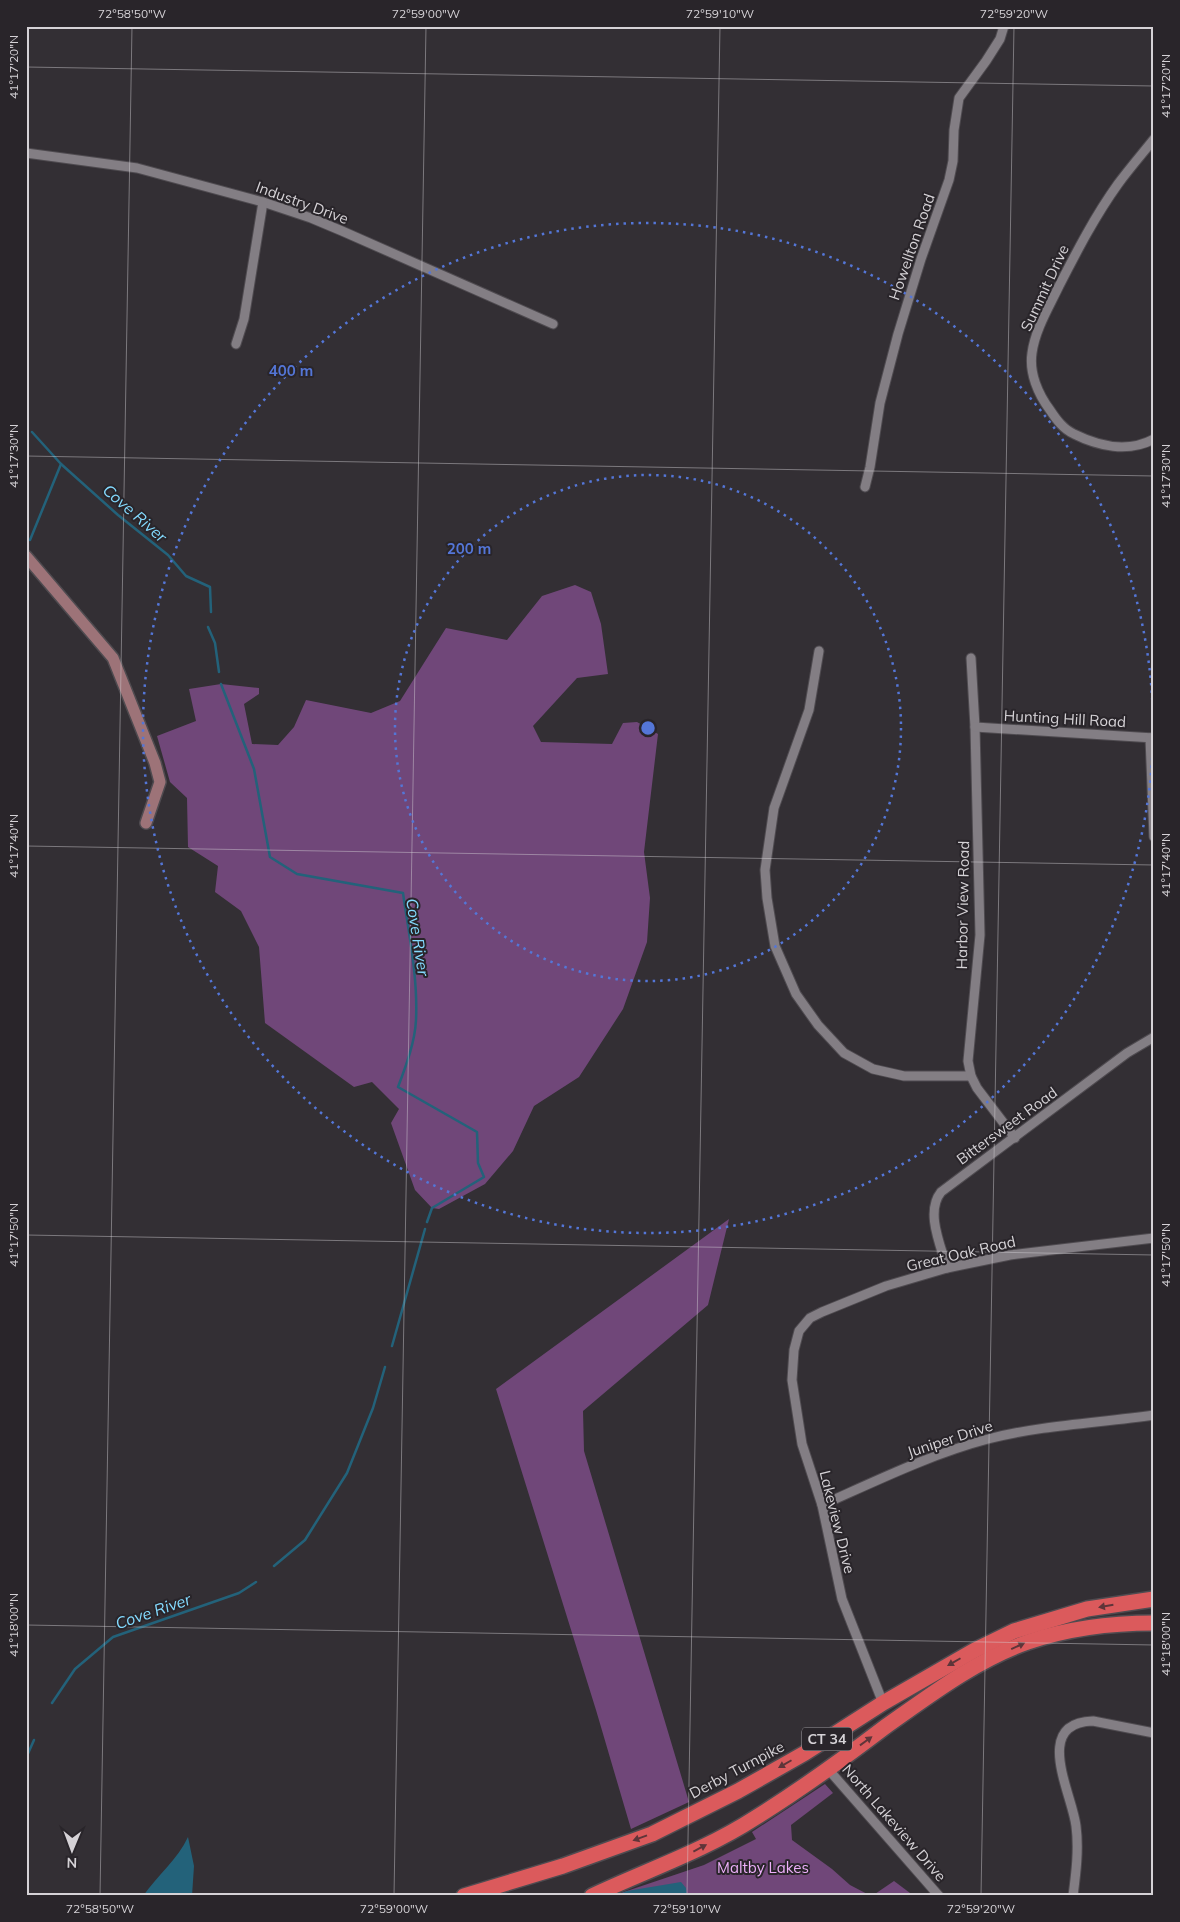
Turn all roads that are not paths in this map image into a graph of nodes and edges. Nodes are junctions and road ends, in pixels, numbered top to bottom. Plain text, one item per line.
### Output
1 (1004, 26) edge
2 (1154, 140) edge
3 (26, 154) edge
4 (263, 202) junction
5 (553, 324) dead end
6 (236, 344) dead end
7 (1154, 440) edge
8 (865, 487) dead end
9 (26, 556) edge
10 (819, 651) dead end
11 (971, 658) dead end
12 (975, 727) junction
13 (1152, 738) edge
14 (146, 823) dead end
15 (1154, 837) edge
16 (1154, 1038) edge
17 (971, 1076) junction
18 (1015, 1138) junction
19 (1154, 1238) edge
20 (946, 1268) junction
21 (795, 1342) joint
22 (1154, 1415) edge
23 (822, 1505) junction
24 (1154, 1599) edge
25 (1154, 1623) edge
26 (883, 1703) junction
27 (1154, 1733) edge
28 (828, 1769) junction
29 (464, 1896) edge
30 (592, 1896) edge
31 (939, 1896) edge
32 (1073, 1896) edge

1 - 8 street, Howellton Road
2 - 7 street, Summit Drive
3 - 4 street, Industry Drive
4 - 5 street, Industry Drive
4 - 6 street
9 - 14 street
10 - 17 street
11 - 12 street, Harbor View Road
12 - 13 street, Hunting Hill Road
12 - 17 street, Harbor View Road
13 - 15 street
16 - 18 street, Bittersweet Road
17 - 18 street, Harbor View Road
18 - 20 street, Bittersweet Road
19 - 20 street, Great Oak Road
20 - 21 street, Great Oak Road
21 - 23 street, Lakeview Drive
22 - 23 street, Juniper Drive
23 - 26 street, Lakeview Drive
24 -> 26 highway, Derby Turnpike / CT 34
28 -> 25 highway, CT 34
26 -> 29 highway, Derby Turnpike / CT 34
27 - 32 street
30 -> 28 highway, CT 34
28 - 31 street, North Lakeview Drive

